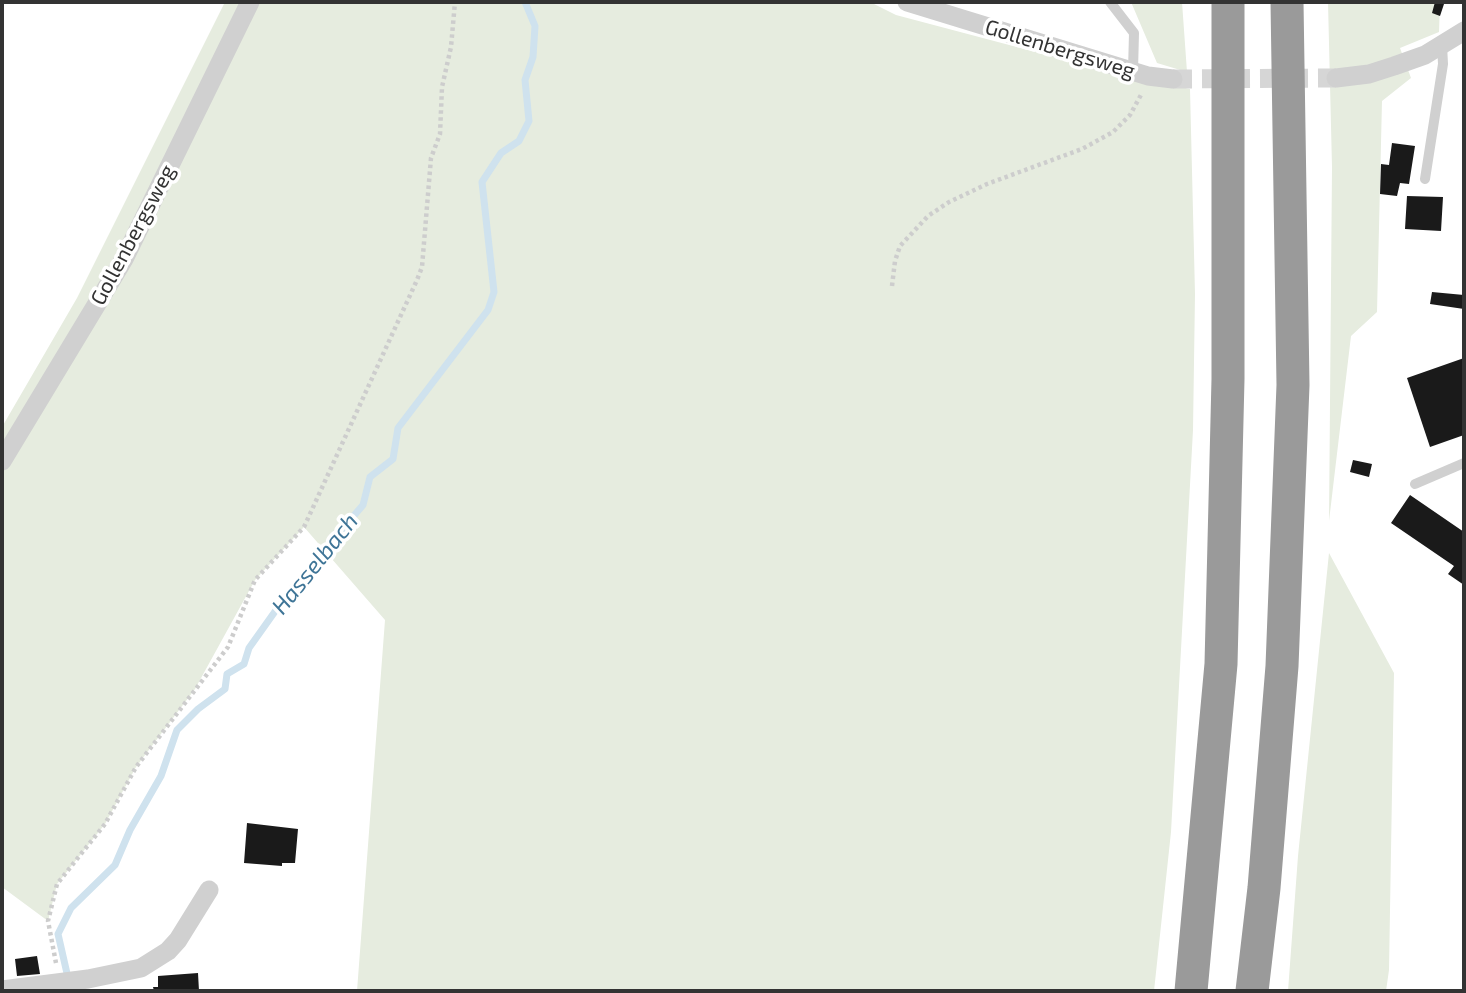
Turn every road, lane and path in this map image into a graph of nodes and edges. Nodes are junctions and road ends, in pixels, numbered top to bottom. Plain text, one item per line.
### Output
1 (250, 2) edge
2 (455, 2) edge
3 (907, 2) edge
4 (1110, 2) edge
5 (1228, 2) edge
6 (1287, 2) edge
7 (1464, 31) edge
8 (1442, 44) junction
9 (1141, 74) junction
10 (1336, 78) tunnel mouth
11 (1173, 79) tunnel mouth
12 (1425, 179) dead end
13 (892, 286) dead end
14 (2, 461) edge
15 (1464, 463) edge
16 (1415, 484) dead end
17 (209, 890) dead end
18 (58, 983) junction
19 (2, 990) edge
20 (1191, 991) edge
21 (1252, 991) edge

1 - 14 street, Gollenbergsweg
2 - 18 path
3 - 9 street, Gollenbergsweg
4 - 9 lane
5 - 20 highway
6 - 21 highway
7 - 8 street
8 - 10 street
8 - 12 lane
9 - 11 street, Gollenbergsweg
9 - 13 path
15 - 16 lane
17 - 18 street
18 - 19 street

